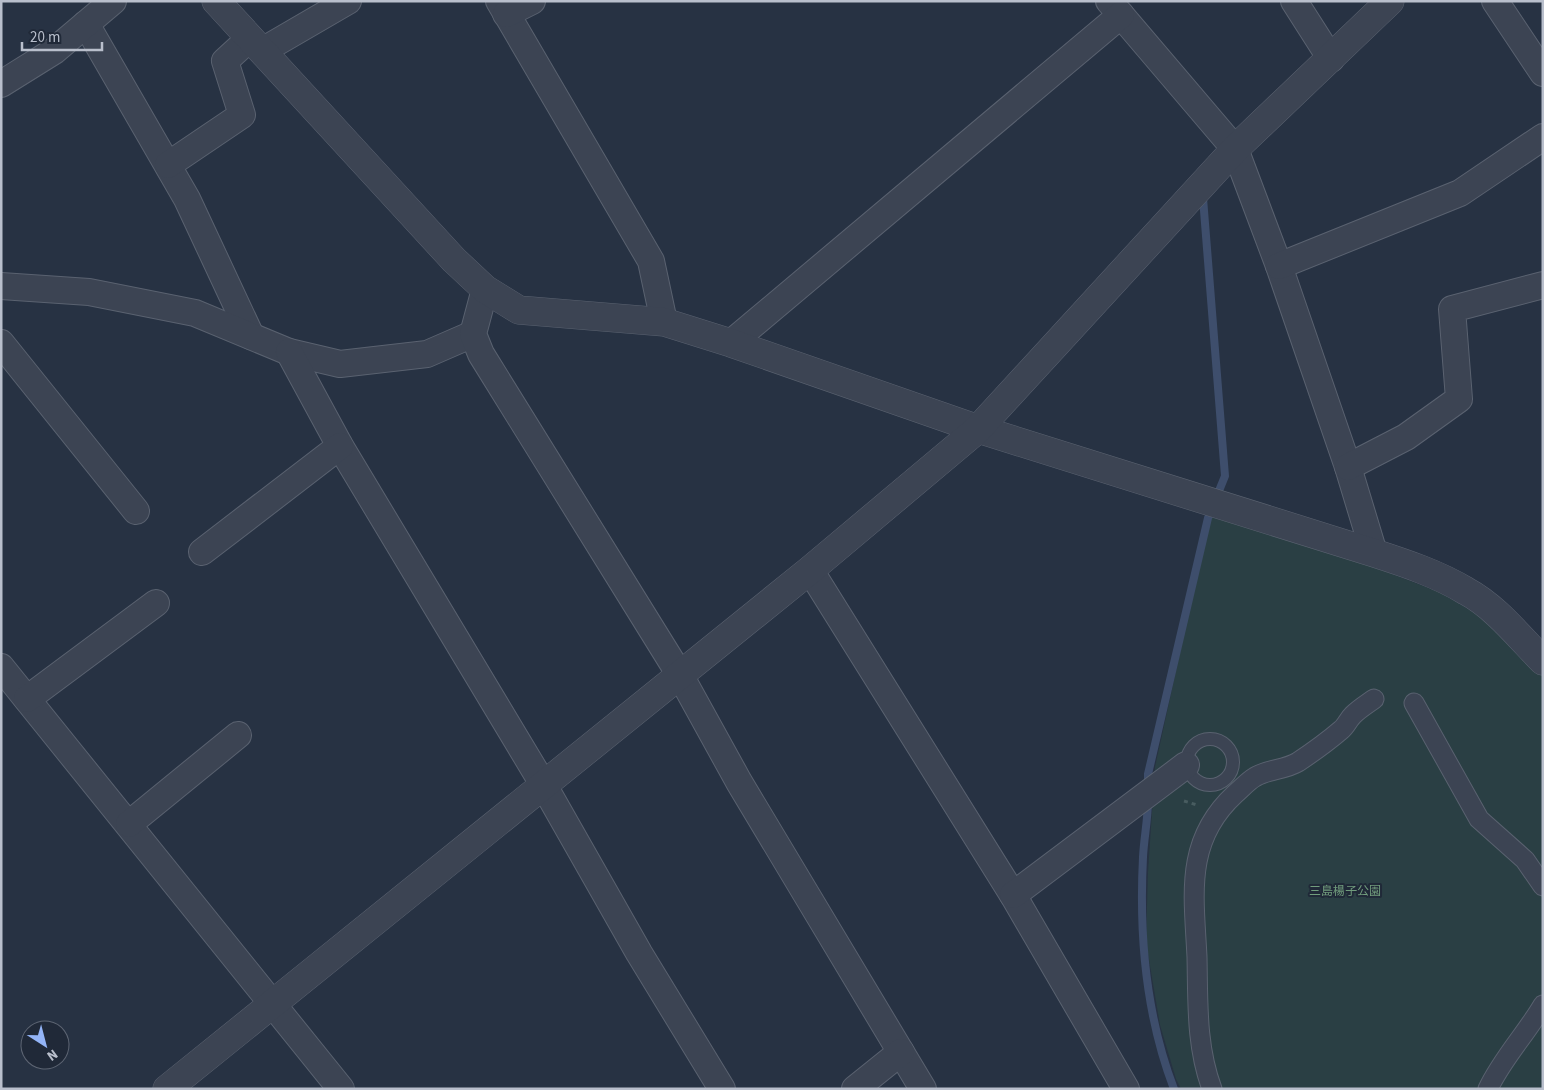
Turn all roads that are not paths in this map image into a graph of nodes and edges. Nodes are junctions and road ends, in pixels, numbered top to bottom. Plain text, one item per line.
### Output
1 (113, 1) edge
2 (216, 1) edge
3 (348, 1) edge
4 (532, 1) edge
5 (1294, 1) edge
6 (1390, 1) edge
7 (1495, 1) edge
8 (503, 8) edge
9 (1115, 8) edge
10 (86, 24) junction
11 (256, 45) junction
12 (1331, 59) junction
13 (1543, 74) edge
14 (1, 84) edge
15 (1543, 137) edge
16 (1235, 149) junction
17 (168, 165) junction
18 (1279, 266) junction
19 (1, 286) edge
20 (1543, 286) edge
21 (485, 289) junction
22 (664, 322) junction
23 (473, 334) junction
24 (251, 336) junction
25 (1, 343) edge
26 (731, 343) junction
27 (289, 352) junction
28 (978, 429) junction
29 (340, 446) junction
30 (1348, 467) junction
31 (136, 511) dead end
32 (202, 552) dead end
33 (1374, 552) junction
34 (810, 570) junction
35 (156, 603) dead end
36 (1543, 661) edge
37 (1, 667) edge
38 (680, 675) junction
39 (27, 699) junction
40 (1374, 699) dead end
41 (1414, 703) dead end
42 (238, 735) dead end
43 (1176, 773) road end
44 (543, 784) junction
45 (129, 824) junction
46 (1543, 886) edge
47 (1013, 895) junction
48 (272, 1004) junction
49 (1543, 1005) edge
50 (901, 1052) junction
51 (167, 1089) edge
52 (341, 1089) edge
53 (722, 1089) edge
54 (855, 1089) edge
55 (923, 1089) edge
56 (1126, 1089) edge
57 (1212, 1089) edge
58 (1488, 1089) edge

1 - 10 street
2 - 11 street
3 - 11 street
4 - 8 street
5 - 12 street
6 - 12 street
7 - 13 street
8 - 22 street
9 - 16 street
9 - 26 street
10 - 14 street
10 - 17 street
11 - 17 street
11 - 21 street
12 - 16 street
15 - 18 street
16 - 18 street
16 - 28 street
17 - 24 street
18 - 30 street
19 - 24 street
20 - 30 street
21 - 22 street
21 - 23 street
22 - 26 street
23 - 27 street
23 - 38 street
24 - 27 street
25 - 31 street
26 - 28 street
27 - 29 street
28 - 33 street
28 - 34 street
29 - 32 street
29 - 44 street
30 - 33 street
33 - 36 street
34 - 38 street
34 - 47 street
35 - 39 street
37 - 39 street
38 - 44 street
38 - 50 street
39 - 45 street
40 - 57 street
41 - 46 street
42 - 45 street
43 - 47 street
44 - 48 street
44 - 53 street
45 - 48 street
47 - 56 street
48 - 51 street
48 - 52 street
49 - 58 street
50 - 54 street
50 - 55 street

